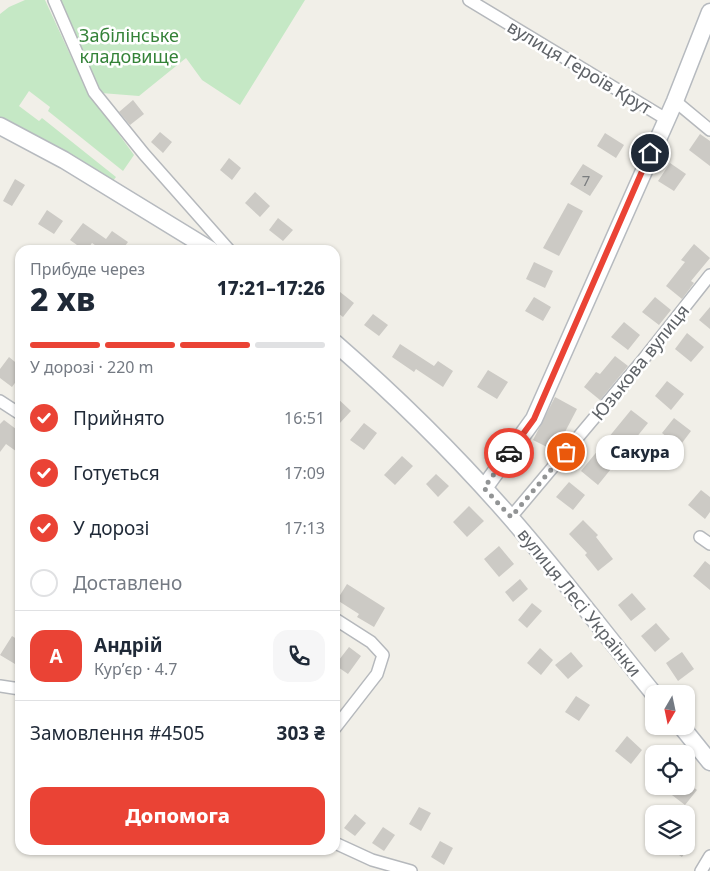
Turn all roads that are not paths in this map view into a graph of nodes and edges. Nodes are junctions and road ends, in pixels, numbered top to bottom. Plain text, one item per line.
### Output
1 (54, 0) edge
2 (469, 0) edge
3 (710, 12) edge
4 (675, 101) junction
5 (666, 119) junction
6 (0, 126) edge
7 (710, 130) edge
8 (204, 245) edge
9 (225, 245) edge
10 (710, 275) edge
11 (340, 347) edge
12 (0, 401) edge
13 (15, 411) edge
14 (484, 488) junction
15 (511, 517) junction
16 (700, 537) dead end
17 (710, 544) edge
18 (340, 621) edge
19 (647, 685) edge
20 (0, 686) edge
21 (15, 688) edge
22 (340, 722) edge
23 (688, 735) edge
24 (710, 762) edge
25 (340, 845) edge
26 (710, 856) edge
27 (411, 871) edge
28 (701, 871) edge

1 - 9 street
2 - 5 street, вулиця Героїв Крут
3 - 4 main road
4 - 5 main road
4 - 7 street
5 - 14 main road
6 - 8 main road
10 - 15 street, Юзькова вулиця
11 - 14 main road, вулиця Лесі Українки
12 - 13 street
14 - 15 main road, вулиця Лесі Українки
15 - 19 main road, вулиця Лесі Українки
16 - 17 street
18 - 22 street
20 - 21 street
23 - 24 main road
25 - 27 street
26 - 28 street

